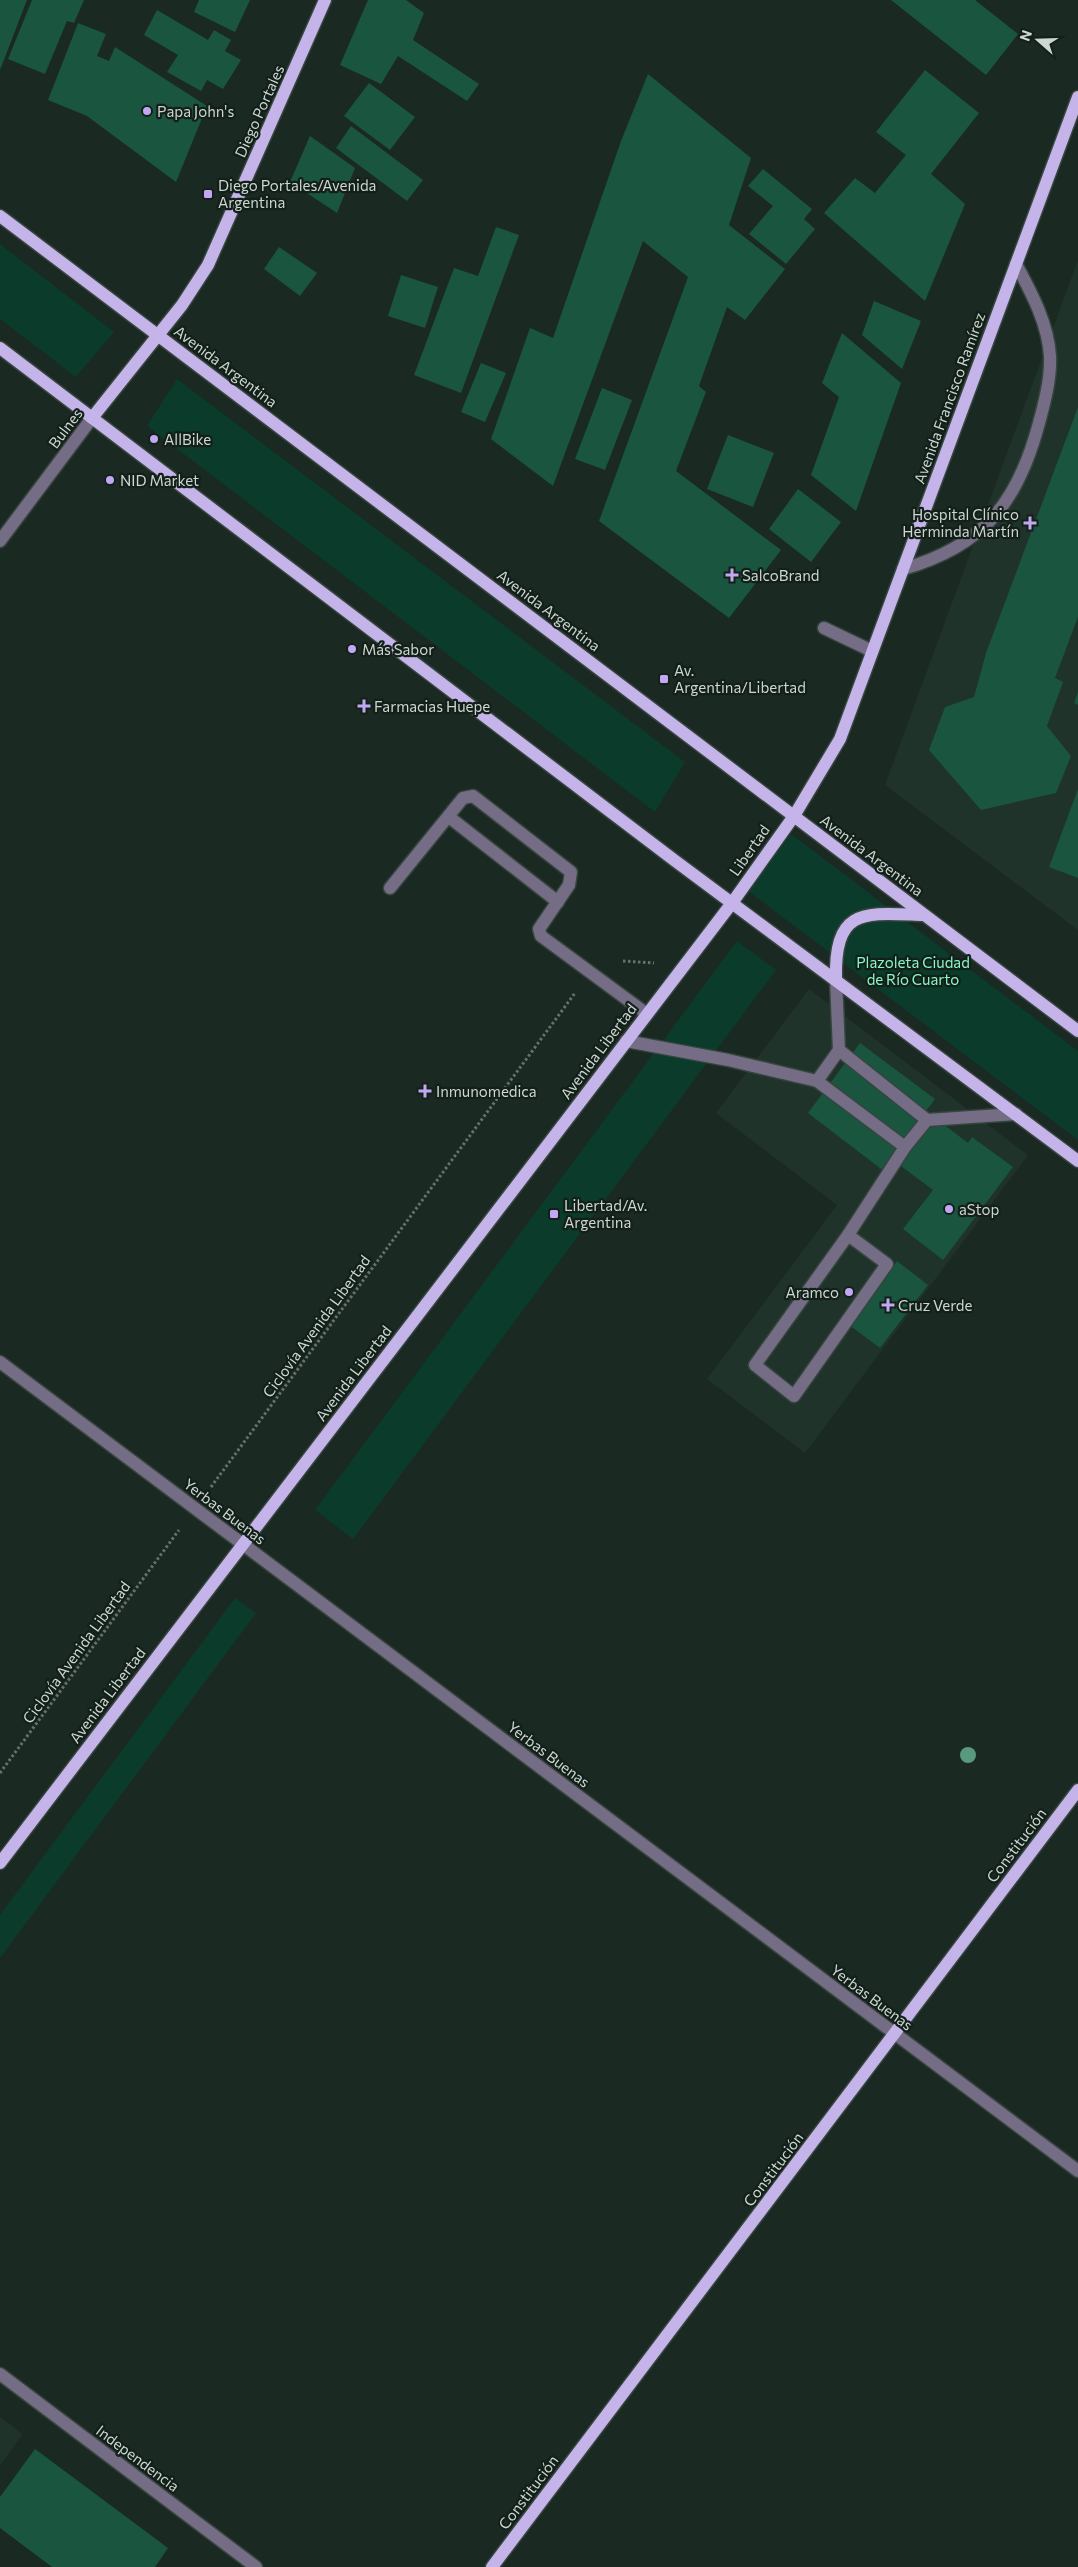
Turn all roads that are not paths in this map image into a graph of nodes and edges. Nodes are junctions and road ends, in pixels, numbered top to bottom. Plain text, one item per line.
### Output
1 (325, 0) edge
2 (1078, 97) edge
3 (0, 216) edge
4 (1016, 264) junction
5 (158, 335) junction
6 (0, 348) edge
7 (92, 418) junction
8 (0, 541) edge
9 (903, 568) junction
10 (824, 628) dead end
11 (872, 651) junction
12 (794, 816) junction
13 (449, 817) junction
14 (390, 888) dead end
15 (558, 902) junction
16 (732, 903) junction
17 (924, 915) junction
18 (836, 980) junction
19 (647, 1014) junction
20 (1078, 1031) edge
21 (626, 1041) junction
22 (839, 1050) junction
23 (817, 1081) junction
24 (1016, 1114) junction
25 (927, 1120) junction
26 (905, 1147) junction
27 (1078, 1161) edge
28 (848, 1235) junction
29 (0, 1362) edge
30 (243, 1544) junction
31 (1078, 1790) edge
32 (0, 1863) edge
33 (895, 2035) junction
34 (1078, 2172) edge
35 (0, 2374) edge
36 (256, 2567) edge
37 (492, 2567) edge

1 - 5 main road, Diego Portales
2 - 4 main road, Avenida Francisco Ramírez
3 - 5 main road, Avenida Argentina
4 - 9 main road, Avenida Francisco Ramírez
4 - 9 street
5 - 7 main road, Bulnes
5 - 12 main road, Avenida Argentina
6 - 7 main road
7 - 8 street, Bulnes
7 - 16 main road
9 - 11 main road, Avenida Francisco Ramírez
10 - 11 street
11 - 12 main road, Avenida Francisco Ramírez
12 - 16 main road, Libertad
12 - 17 main road, Avenida Argentina
13 - 14 street
13 - 15 street
13 - 15 street
15 - 19 street
16 - 18 main road
16 - 19 main road, Avenida Libertad
17 - 18 main road
17 - 20 main road, Avenida Argentina
18 - 22 street
18 - 24 main road
19 - 21 main road, Avenida Libertad
21 - 23 street
21 - 30 main road, Avenida Libertad
22 - 23 street
22 - 25 street
23 - 26 street
24 - 25 street
24 - 27 main road
25 - 26 street
26 - 28 street
28 - 28 street
29 - 30 street, Yerbas Buenas
30 - 32 main road, Avenida Libertad
30 - 33 street, Yerbas Buenas
31 - 33 main road, Constitución
33 - 34 street, Yerbas Buenas
33 - 37 main road, Constitución
35 - 36 street, Independencia

